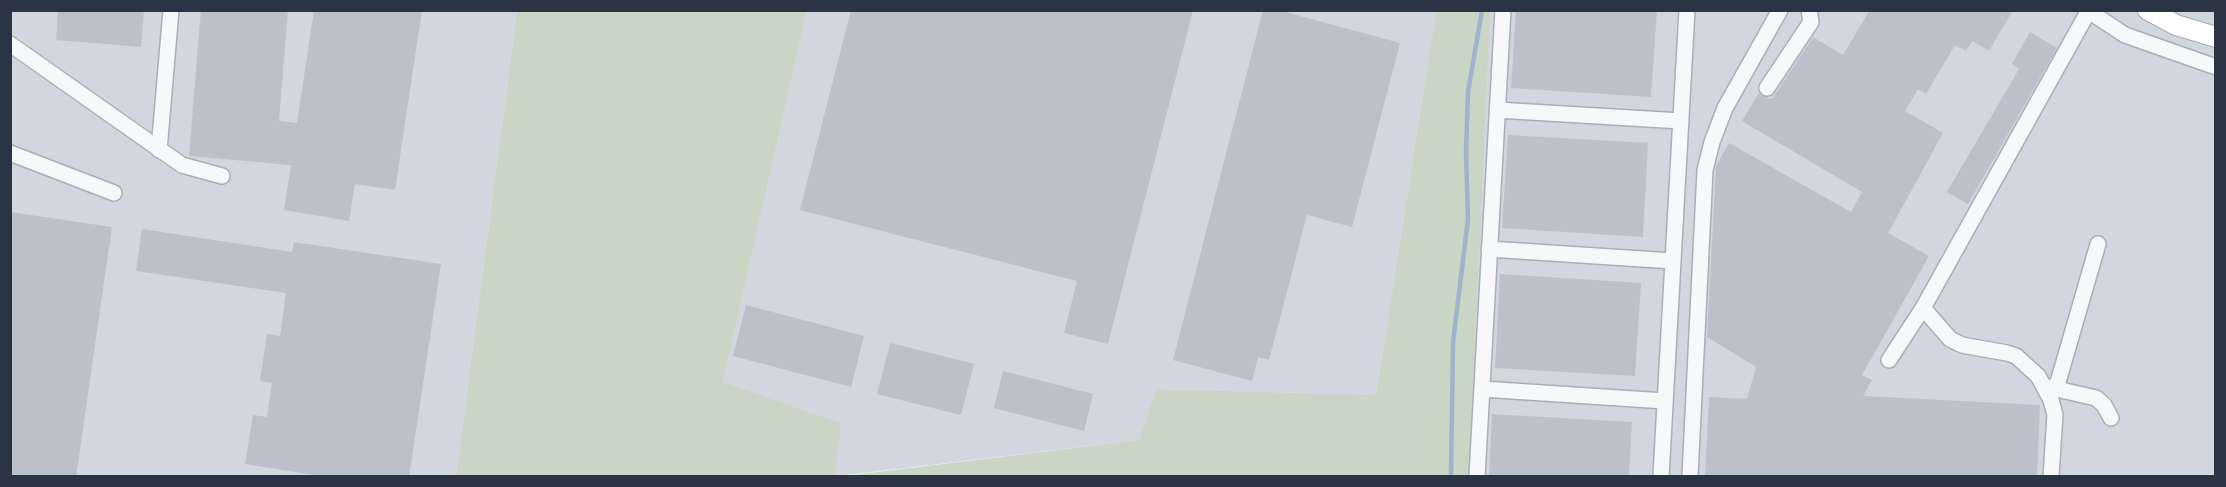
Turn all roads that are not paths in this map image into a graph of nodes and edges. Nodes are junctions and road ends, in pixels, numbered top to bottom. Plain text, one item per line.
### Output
1 (171, 10) edge
2 (1503, 10) edge
3 (1687, 10) edge
4 (1780, 10) edge
5 (1809, 10) edge
6 (2148, 10) edge
7 (2088, 11) edge
8 (2216, 38) edge
9 (10, 44) edge
10 (2216, 67) edge
11 (1767, 88) dead end
12 (1497, 110) junction
13 (1681, 121) junction
14 (159, 150) junction
15 (10, 153) edge
16 (222, 176) dead end
17 (114, 193) dead end
18 (2098, 244) dead end
19 (1490, 249) junction
20 (1673, 261) junction
21 (1923, 308) junction
22 (1888, 360) dead end
23 (2051, 388) junction
24 (1482, 389) junction
25 (1665, 401) junction
26 (2111, 418) dead end
27 (1477, 477) edge
28 (1661, 477) edge
29 (1690, 477) edge
30 (2051, 477) edge

1 - 14 lane
2 - 12 lane
3 - 13 lane
4 - 29 lane
5 - 11 lane
6 - 8 main road
7 - 10 lane
7 - 21 lane
9 - 14 lane
12 - 13 lane
12 - 19 lane
13 - 20 lane
14 - 16 lane
15 - 17 lane
18 - 23 lane
19 - 20 lane
19 - 24 lane
20 - 25 lane
21 - 22 lane
21 - 23 lane
23 - 26 lane
23 - 30 lane
24 - 25 lane
24 - 27 lane
25 - 28 lane

